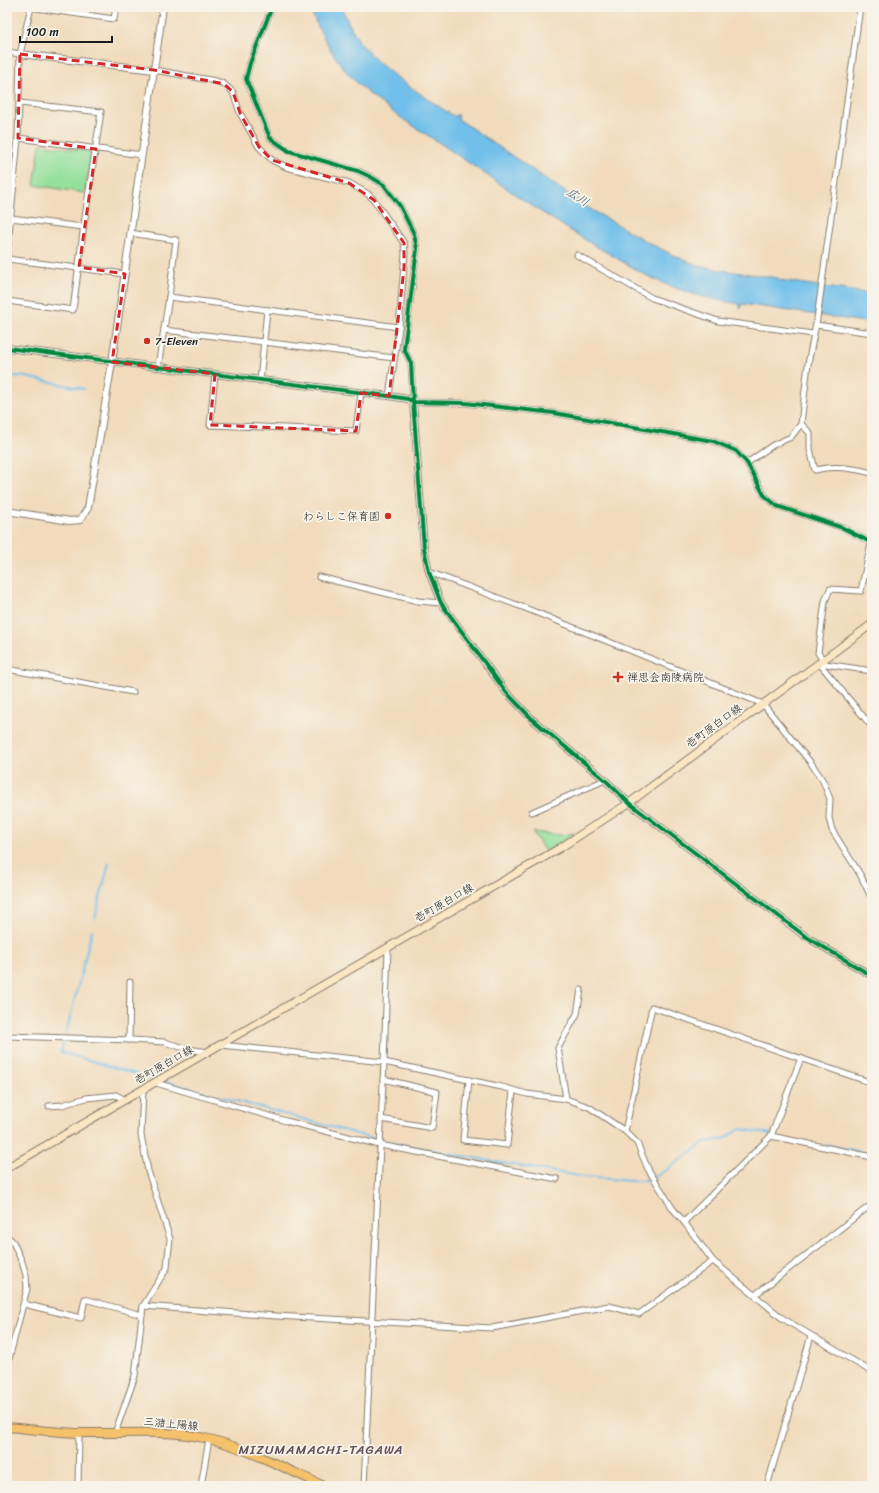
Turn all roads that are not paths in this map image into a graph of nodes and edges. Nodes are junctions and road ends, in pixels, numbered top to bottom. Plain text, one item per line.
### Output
1 (30, 7) edge
2 (116, 7) edge
3 (163, 7) edge
4 (272, 7) edge
5 (860, 7) edge
6 (7, 52) edge
7 (20, 54) junction
8 (154, 70) junction
9 (20, 102) junction
10 (18, 138) junction
11 (96, 149) junction
12 (142, 155) junction
13 (11, 218) junction
14 (83, 227) junction
15 (130, 233) junction
16 (577, 255) dead end
17 (7, 258) edge
18 (79, 268) junction
19 (125, 274) junction
20 (169, 297) junction
21 (7, 301) edge
22 (267, 310) junction
23 (816, 326) junction
24 (399, 327) junction
25 (164, 330) junction
26 (813, 334) junction
27 (872, 334) edge
28 (263, 342) junction
29 (7, 348) edge
30 (394, 358) junction
31 (112, 362) junction
32 (158, 367) junction
33 (215, 374) junction
34 (260, 380) junction
35 (360, 393) junction
36 (388, 396) junction
37 (413, 402) junction
38 (801, 424) junction
39 (747, 463) junction
40 (872, 473) edge
41 (7, 511) edge
42 (872, 541) edge
43 (429, 572) junction
44 (319, 577) dead end
45 (441, 603) junction
46 (872, 624) edge
47 (821, 662) junction
48 (7, 669) edge
49 (872, 671) edge
50 (133, 692) dead end
51 (763, 704) junction
52 (872, 727) edge
53 (605, 780) junction
54 (628, 803) junction
55 (532, 812) dead end
56 (872, 899) edge
57 (388, 949) junction
58 (872, 976) edge
59 (130, 982) dead end
60 (581, 990) dead end
61 (7, 1036) edge
62 (129, 1040) junction
63 (221, 1045) junction
64 (209, 1052) junction
65 (801, 1058) junction
66 (384, 1062) junction
67 (383, 1079) junction
68 (469, 1080) junction
69 (156, 1083) junction
70 (872, 1083) edge
71 (143, 1090) junction
72 (513, 1091) junction
73 (566, 1099) junction
74 (126, 1100) junction
75 (49, 1106) dead end
76 (381, 1119) junction
77 (625, 1131) junction
78 (771, 1136) junction
79 (380, 1145) junction
80 (872, 1157) edge
81 (7, 1168) edge
82 (557, 1179) dead end
83 (872, 1204) edge
84 (684, 1222) junction
85 (7, 1236) edge
86 (713, 1261) junction
87 (755, 1295) junction
88 (24, 1304) junction
89 (143, 1306) junction
90 (142, 1315) junction
91 (372, 1321) junction
92 (811, 1336) junction
93 (7, 1366) edge
94 (872, 1372) edge
95 (7, 1428) edge
96 (79, 1433) junction
97 (114, 1433) junction
98 (209, 1439) junction
99 (78, 1486) edge
100 (201, 1486) edge
101 (324, 1486) edge
102 (364, 1486) edge
103 (767, 1486) edge

1 - 2 street
1 - 7 street
3 - 8 street
4 - 37 street
5 - 23 street
6 - 7 street
7 - 8 street
7 - 9 street
8 - 12 street
8 - 24 street
9 - 10 street
9 - 11 street
10 - 11 street
10 - 13 street
11 - 12 street
11 - 14 street
12 - 15 street
13 - 14 street
13 - 17 street
14 - 18 street
15 - 19 street
15 - 20 street
16 - 26 street
17 - 18 street
18 - 19 street
18 - 21 street
19 - 31 street
20 - 22 street
20 - 25 street
22 - 24 street
22 - 28 street
23 - 26 street
23 - 27 street
24 - 30 street
25 - 28 street
25 - 32 street
26 - 38 street
28 - 30 street
28 - 34 street
29 - 31 street
30 - 36 street
31 - 32 street
31 - 41 street
32 - 33 street
33 - 34 street
33 - 35 street
34 - 35 street
35 - 36 street
36 - 37 street
37 - 39 street
37 - 43 street
38 - 39 street
38 - 40 street
39 - 42 street
42 - 47 street
43 - 45 street
43 - 51 street
44 - 45 street
45 - 53 street
46 - 47 main road, 壱町原白口線
47 - 49 street
47 - 51 main road, 壱町原白口線
47 - 52 street
48 - 50 street
51 - 54 main road, 壱町原白口線
51 - 56 street
53 - 54 street
53 - 55 street
54 - 57 main road, 壱町原白口線
54 - 58 street
57 - 63 main road, 壱町原白口線
57 - 66 street
59 - 62 street
60 - 73 street
61 - 62 street
62 - 64 street
63 - 64 main road, 壱町原白口線
63 - 66 street
64 - 69 main road, 壱町原白口線
65 - 70 street
65 - 77 street
65 - 78 street
66 - 67 street
66 - 68 street
67 - 76 street
67 - 76 street
68 - 72 street
68 - 72 street
69 - 71 main road, 壱町原白口線
69 - 79 street
71 - 74 main road, 壱町原白口線
71 - 89 street
72 - 73 street
73 - 77 street
74 - 75 street
74 - 81 main road, 壱町原白口線
76 - 79 street
77 - 84 street
78 - 80 street
78 - 84 street
79 - 82 street
79 - 91 street
83 - 87 street
84 - 86 street
85 - 88 street
86 - 87 street
86 - 91 street
87 - 92 street
88 - 90 street
88 - 93 street
89 - 90 street
89 - 91 street
90 - 97 street
91 - 102 street
92 - 94 street
92 - 103 street
95 - 96 main road, 三潴上陽線
96 - 97 main road, 三潴上陽線
96 - 99 street
97 - 98 main road, 三潴上陽線
98 - 100 street
98 - 101 main road, 三潴上陽線

